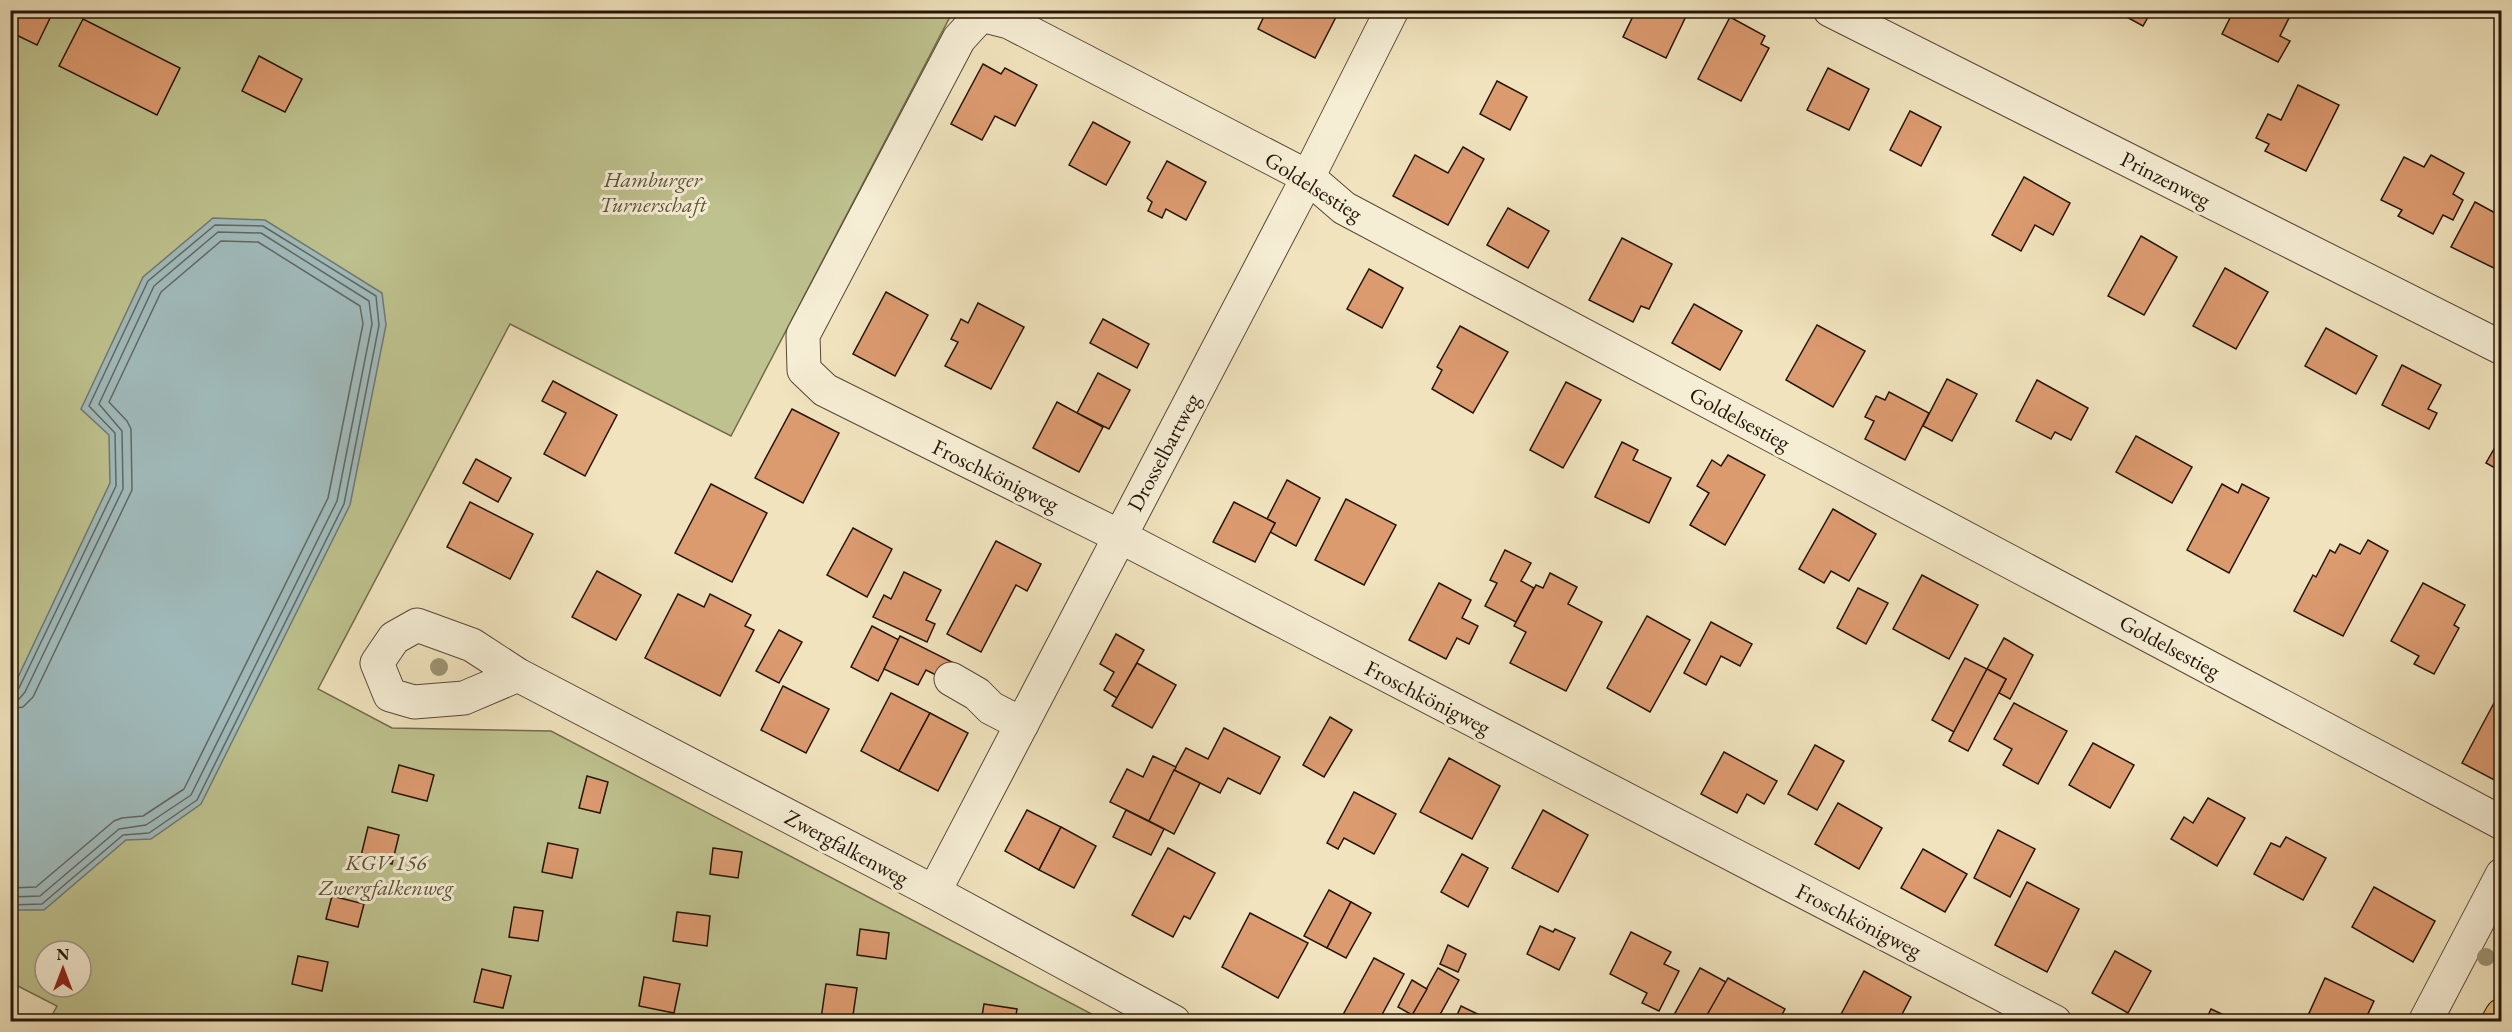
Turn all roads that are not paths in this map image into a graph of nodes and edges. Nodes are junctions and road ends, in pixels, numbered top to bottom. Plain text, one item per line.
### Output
1 (1392, 10) edge
2 (1830, 10) edge
3 (1308, 177) junction
4 (2502, 348) edge
5 (804, 370) joint
6 (1119, 536) junction
7 (518, 675) dead end
8 (951, 679) dead end
9 (1022, 724) junction
10 (2502, 823) edge
11 (2502, 875) edge
12 (934, 892) junction
13 (2502, 1015) edge
14 (1174, 1022) edge
15 (2055, 1022) edge
16 (2425, 1022) edge
17 (2498, 1022) edge

1 - 3 street, Drosselbartweg
2 - 4 street, Prinzenweg
3 - 5 street, Goldelsestieg
3 - 6 street, Drosselbartweg
3 - 10 street, Goldelsestieg
5 - 6 street, Froschkönigweg
6 - 9 street, Drosselbartweg
6 - 15 street, Froschkönigweg
7 - 12 street, Zwergfalkenweg
8 - 9 street
9 - 12 street, Drosselbartweg
11 - 16 street
12 - 14 street, Zwergfalkenweg
13 - 17 main road

